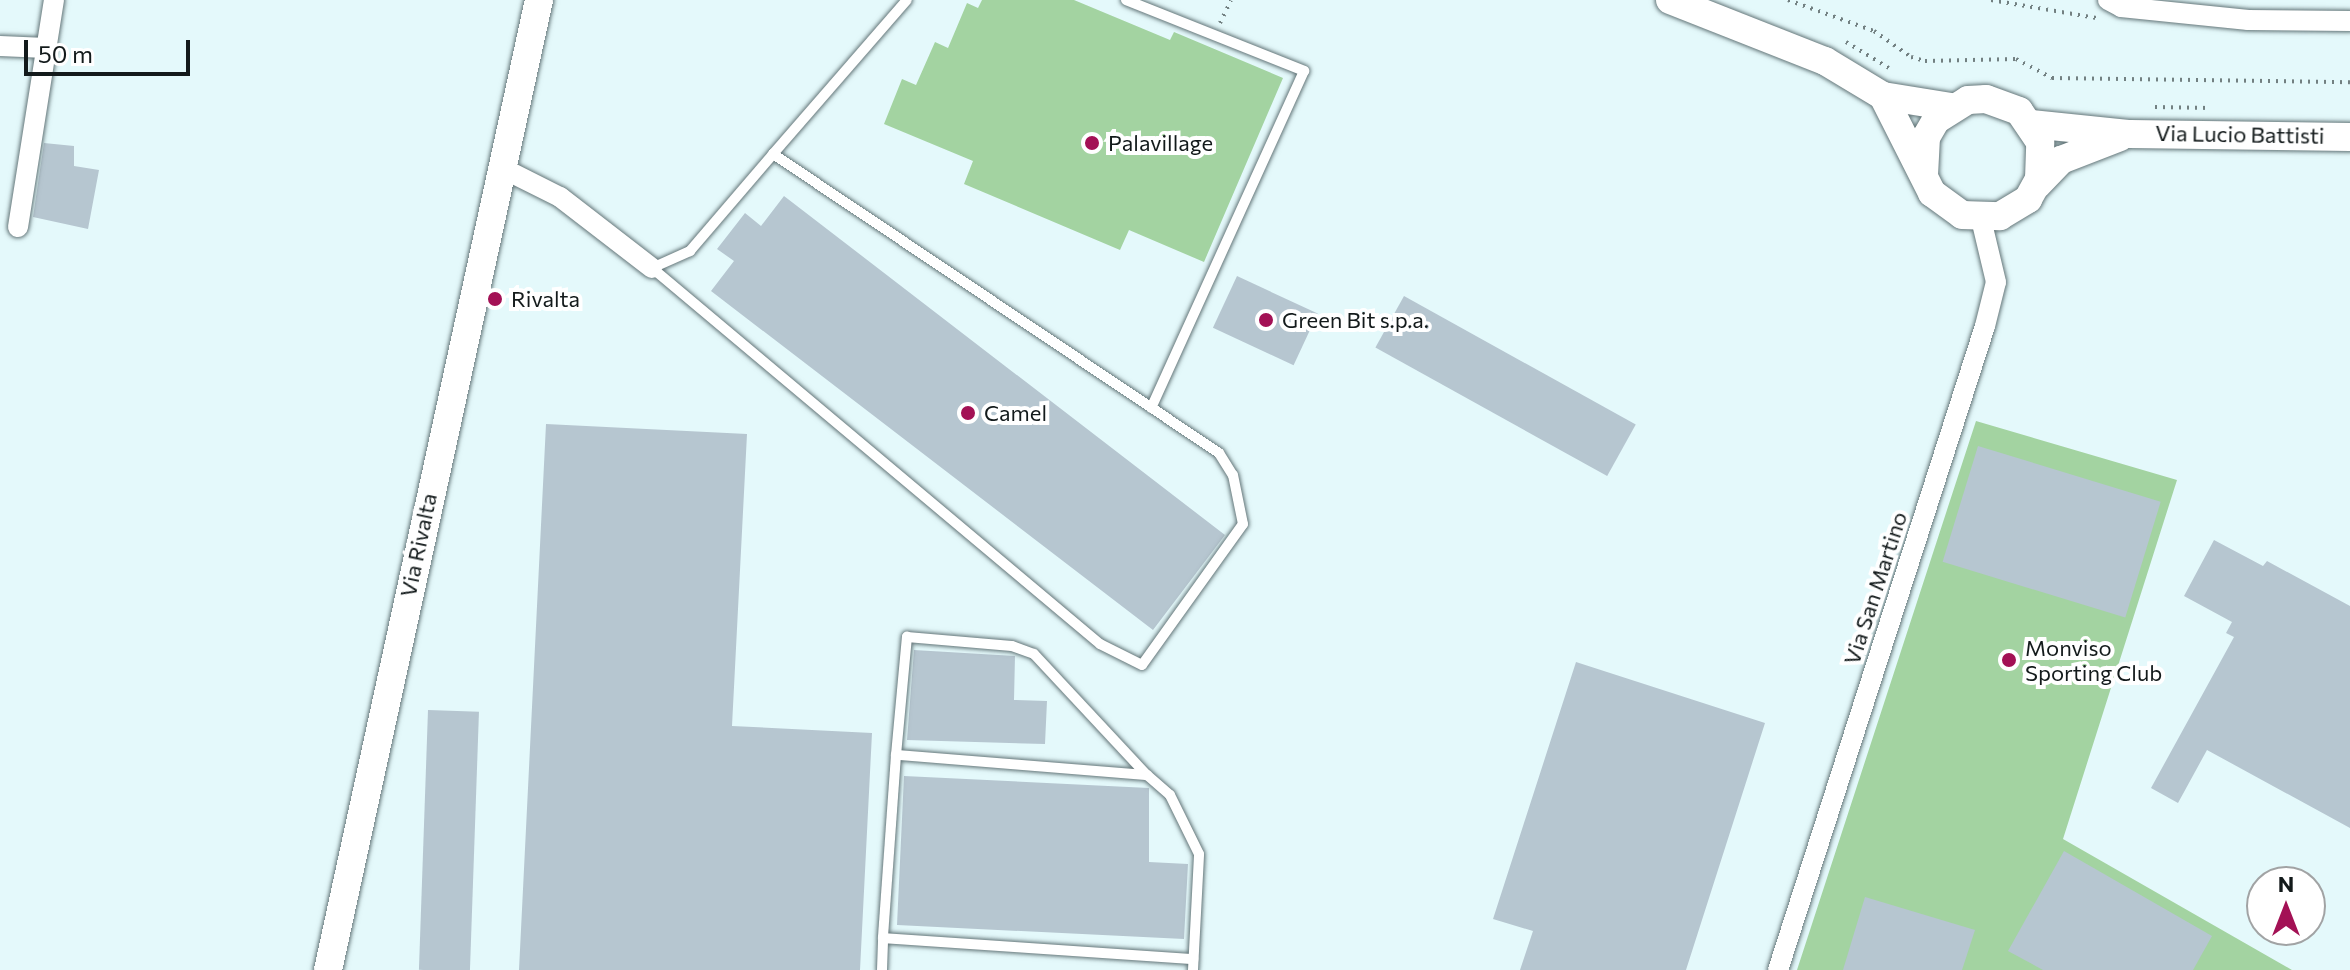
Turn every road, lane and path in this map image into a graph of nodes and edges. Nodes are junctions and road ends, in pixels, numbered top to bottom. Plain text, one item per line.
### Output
1 (54, 0) edge
2 (539, 0) edge
3 (907, 0) edge
4 (1126, 0) edge
5 (1231, 0) edge
6 (1670, 0) edge
7 (1788, 0) edge
8 (2108, 0) edge
9 (2350, 21) edge
10 (1215, 35) junction
11 (1835, 37) dead end
12 (0, 46) edge
13 (46, 48) junction
14 (2350, 82) edge
15 (1889, 84) junction
16 (1951, 107) junction
17 (2152, 108) dead end
18 (2225, 109) dead end
19 (2031, 124) junction
20 (2130, 134) junction
21 (2350, 137) edge
22 (773, 154) junction
23 (502, 168) junction
24 (1924, 175) junction
25 (2028, 199) junction
26 (1981, 219) junction
27 (18, 227) dead end
28 (652, 268) junction
29 (1151, 408) junction
30 (896, 755) junction
31 (1147, 775) junction
32 (335, 922) junction
33 (883, 938) junction
34 (1193, 964) edge
35 (312, 970) edge
36 (328, 970) edge
37 (882, 970) edge
38 (1778, 970) edge

1 - 13 street
2 - 23 street, Via Rivalta
3 - 22 lane
4 - 10 lane
5 - 10 path
6 - 15 street, Via Lucio Battisti
7 - 14 path
8 - 9 street
10 - 29 lane
11 - 15 path
12 - 13 street
13 - 27 street
15 - 16 street, Via Lucio Battisti
15 - 24 street
16 - 19 street, Via Lucio Battisti
16 - 24 street
17 - 18 path
19 - 20 street, Via Lucio Battisti
19 - 25 street
20 - 21 street, Via Lucio Battisti
20 - 25 street, Via Lucio Battisti
22 - 28 lane
22 - 29 lane
23 - 28 street
23 - 32 street, Via Rivalta
24 - 26 street
25 - 26 street, Via Lucio Battisti
26 - 38 street, Via San Martino
28 - 29 lane
30 - 31 lane
30 - 31 lane
30 - 33 lane
31 - 34 lane
32 - 35 street, Via Rivalta
32 - 36 street, Via Rivalta
33 - 34 lane
33 - 37 lane

